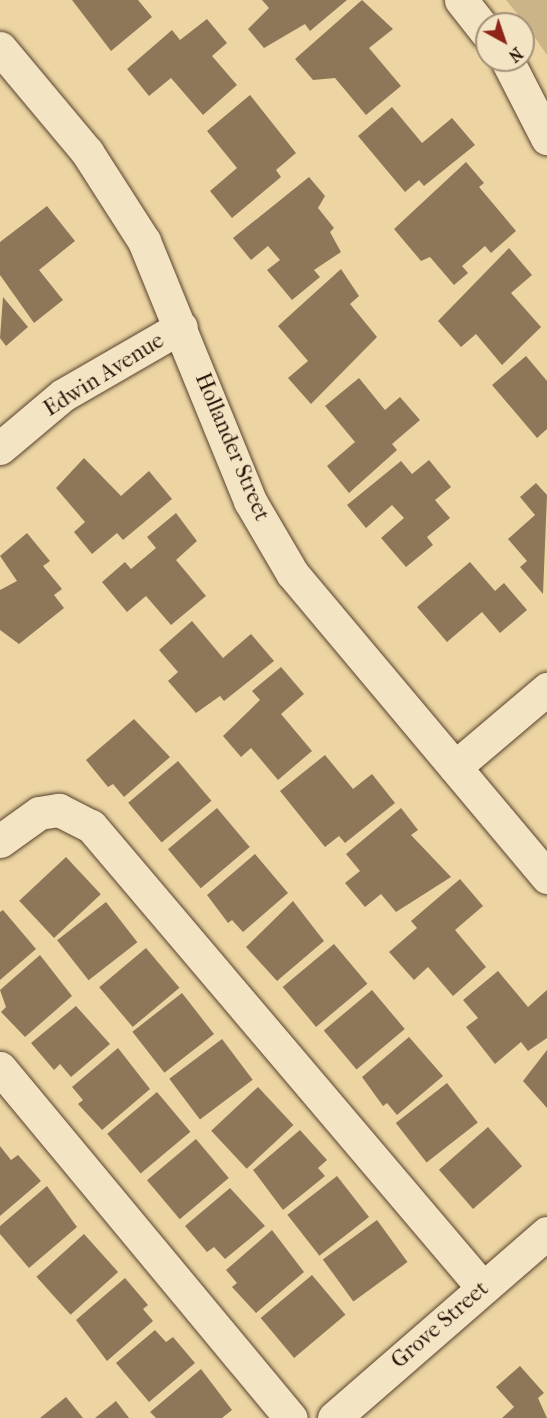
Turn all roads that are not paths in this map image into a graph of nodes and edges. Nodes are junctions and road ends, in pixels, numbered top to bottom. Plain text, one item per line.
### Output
1 (461, 0) edge
2 (475, 18) edge
3 (0, 48) edge
4 (513, 72) edge
5 (547, 138) edge
6 (181, 327) junction
7 (0, 448) edge
8 (547, 689) edge
9 (455, 766) junction
10 (0, 841) edge
11 (547, 877) edge
12 (0, 1068) edge
13 (547, 1233) edge
14 (483, 1288) junction
15 (291, 1418) edge
16 (334, 1418) edge

1 - 2 street
3 - 6 street, Hollander Street
4 - 5 street
6 - 7 street, Edwin Avenue
6 - 9 street, Hollander Street
8 - 9 street
9 - 11 street, Hollander Street
10 - 14 street
12 - 15 street
13 - 14 street, Grove Street
14 - 16 street, Grove Street

